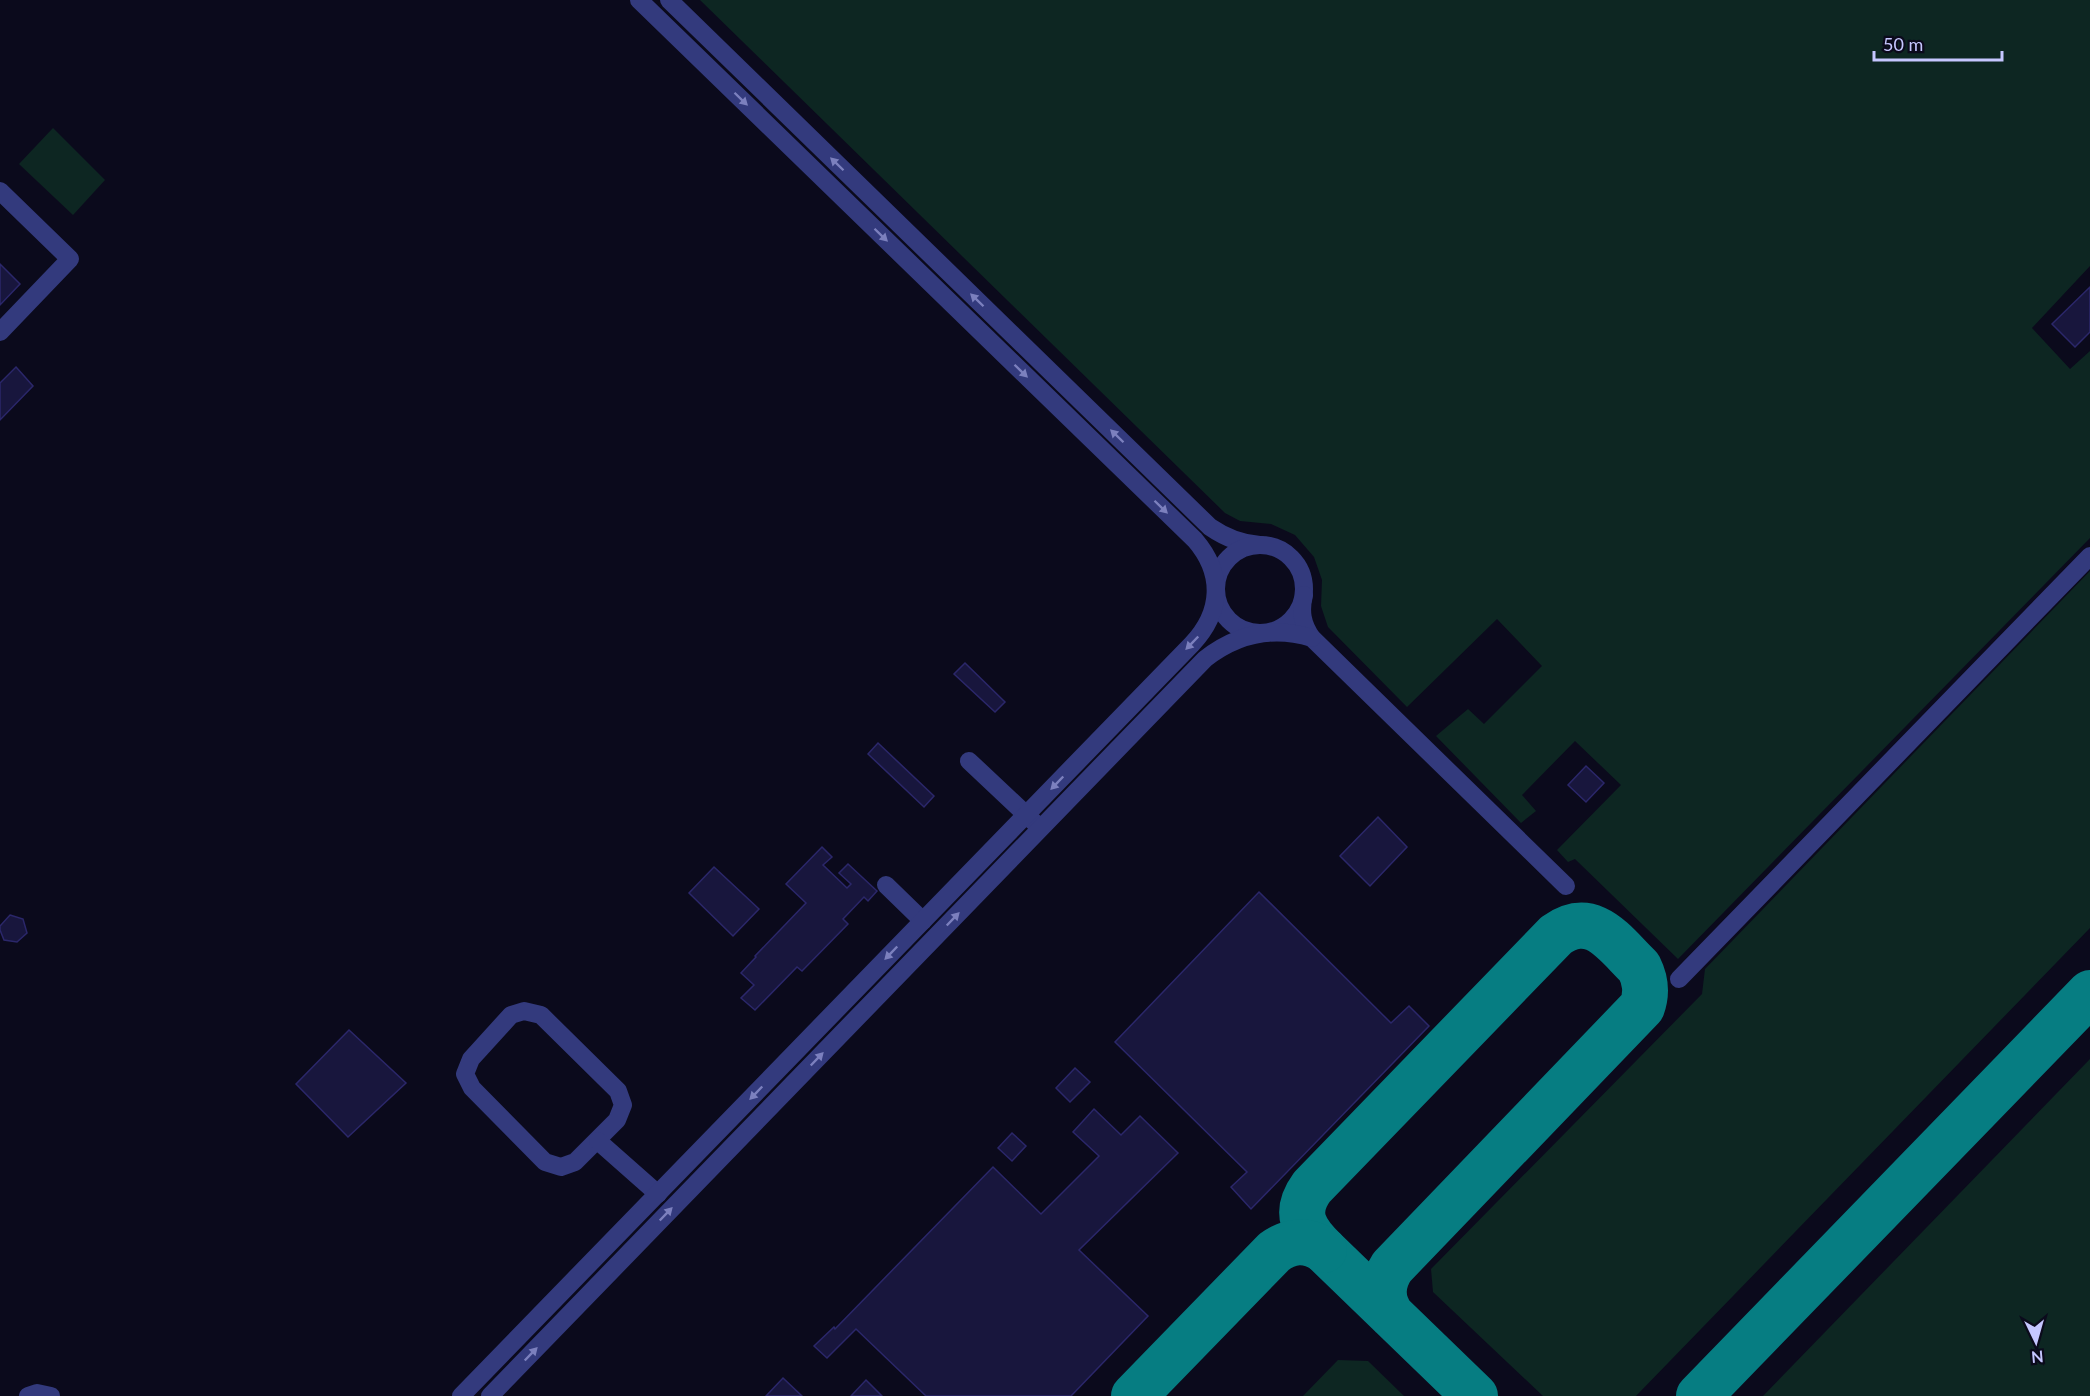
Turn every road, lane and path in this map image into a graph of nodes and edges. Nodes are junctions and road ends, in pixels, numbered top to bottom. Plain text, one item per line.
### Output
1 (639, 0) edge
2 (669, 0) edge
3 (710, 40) junction
4 (696, 55) junction
5 (728, 58) junction
6 (714, 73) junction
7 (2, 197) edge
8 (0, 332) edge
9 (1260, 545) junction
10 (2090, 556) edge
11 (1216, 592) junction
12 (1304, 595) junction
13 (1266, 632) junction
14 (1312, 638) junction
15 (969, 761) dead end
16 (1026, 815) junction
17 (1041, 829) junction
18 (886, 885) dead end
19 (1566, 886) dead end
20 (923, 921) junction
21 (1679, 979) dead end
22 (598, 1141) junction
23 (658, 1194) junction
24 (28, 1396) edge
25 (51, 1396) edge
26 (461, 1396) edge
27 (490, 1396) edge

1 - 4 street
2 - 3 street
3 - 4 street
3 - 5 street
4 - 6 street
5 - 6 street
9 -> 5 street
6 -> 11 street
7 - 8 street
9 - 11 street
9 - 12 street
10 - 21 street
11 - 13 street
11 -> 16 street
12 - 13 street
12 - 14 street
13 - 14 street
13 - 17 street
14 - 19 street
15 - 16 street
16 - 17 street
16 - 20 street
27 -> 17 street
18 - 20 street
20 -> 23 street
22 - 22 street
22 - 23 street
23 - 26 street
24 - 25 street

